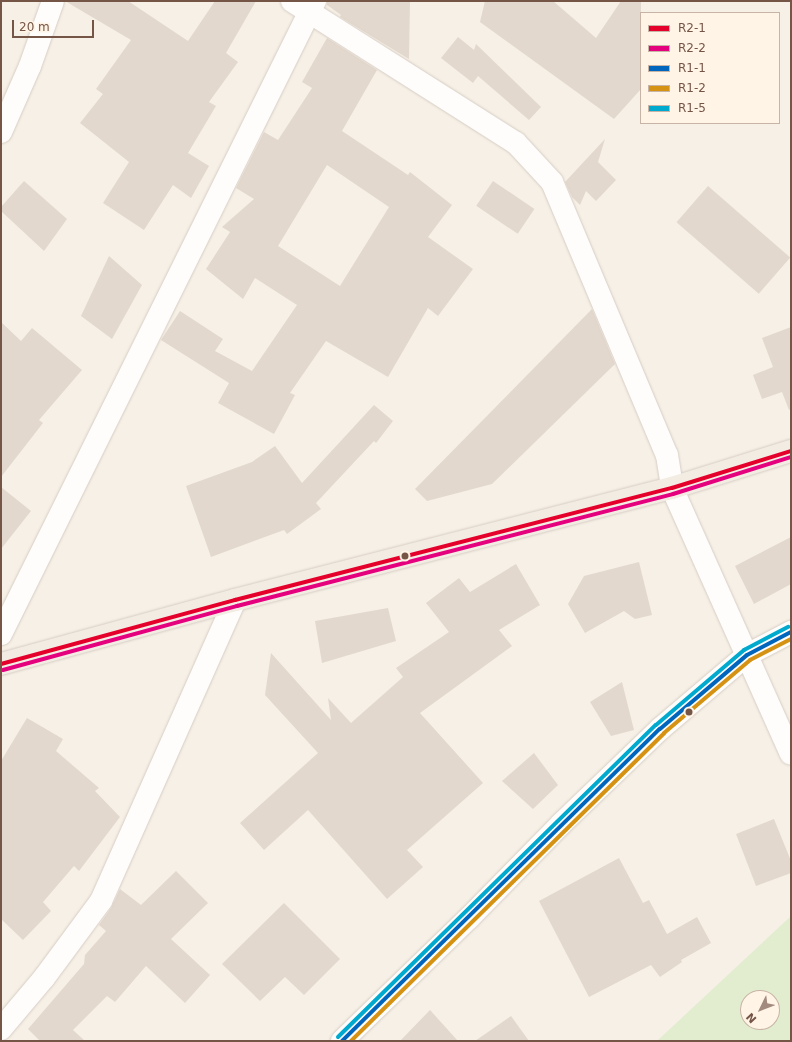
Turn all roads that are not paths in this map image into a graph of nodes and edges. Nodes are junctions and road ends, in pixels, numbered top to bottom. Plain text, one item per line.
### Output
1 (53, 1) edge
2 (306, 5) edge
3 (1, 132) edge
4 (791, 451) edge
5 (672, 488) junction
6 (235, 600) junction
7 (791, 632) edge
8 (1, 634) edge
9 (747, 655) junction
10 (1, 664) edge
11 (791, 754) edge
12 (1, 1029) edge
13 (342, 1041) edge

1 - 3 street
2 - 5 street
2 - 8 street
4 - 5 main road
5 - 6 main road
5 - 9 street
6 - 10 main road
6 - 12 street
7 - 9 street
9 - 11 street
9 - 13 street

